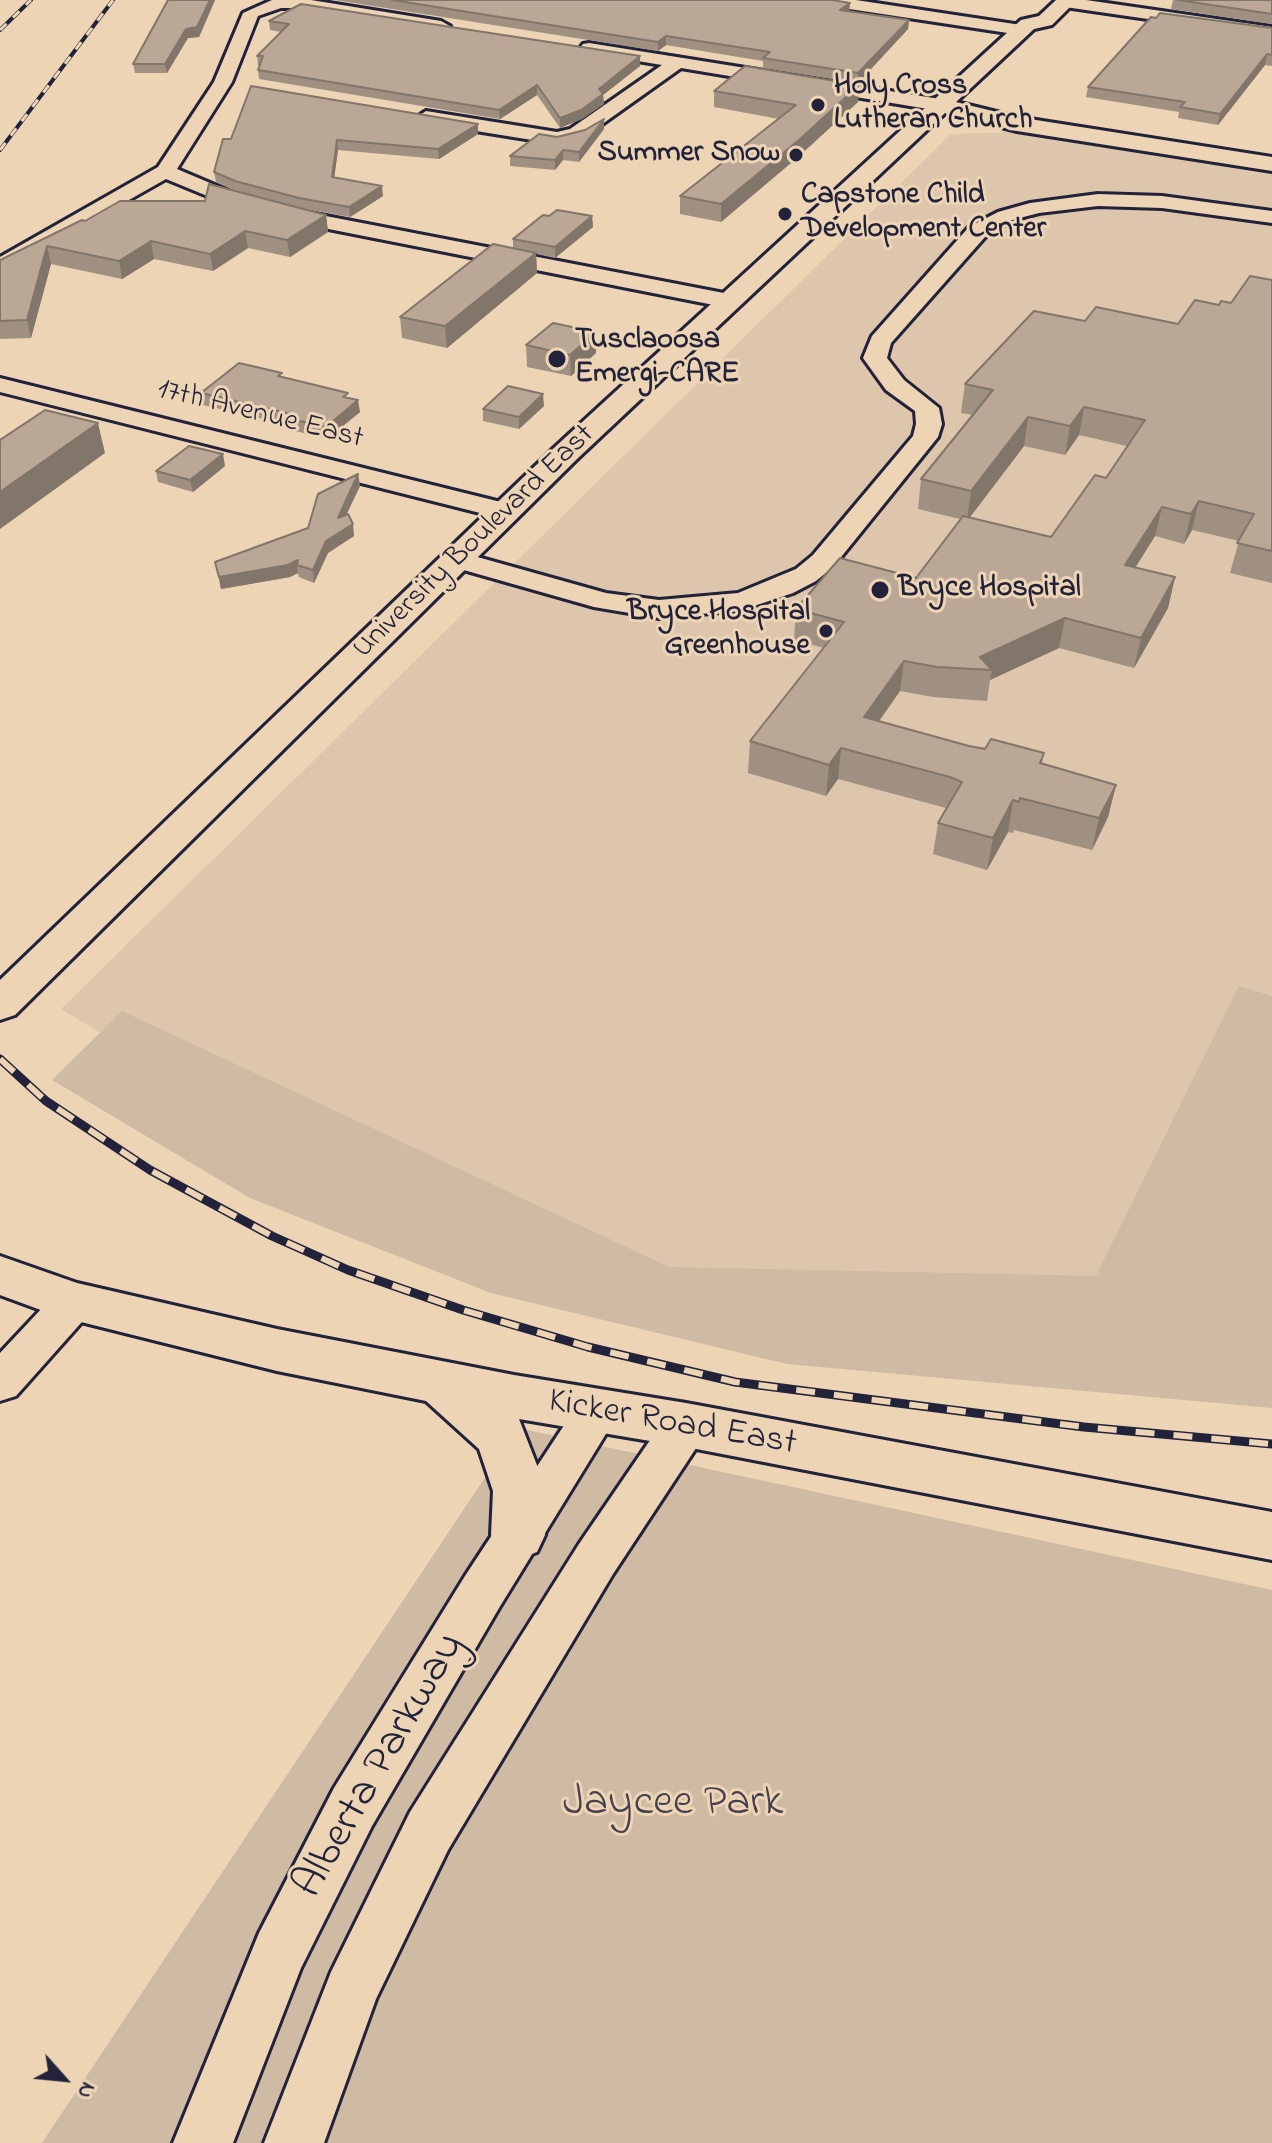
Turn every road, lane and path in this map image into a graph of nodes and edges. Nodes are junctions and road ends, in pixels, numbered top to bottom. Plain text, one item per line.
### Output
1 (823, 0) edge
2 (1039, 0) edge
3 (1066, 1) edge
4 (1024, 27) junction
5 (457, 28) edge
6 (1272, 32) edge
7 (575, 46) edge
8 (678, 62) junction
9 (223, 82) junction
10 (248, 86) edge
11 (940, 105) junction
12 (399, 113) edge
13 (1017, 124) junction
14 (903, 140) junction
15 (1272, 147) edge
16 (1272, 164) edge
17 (165, 171) junction
18 (1272, 217) edge
19 (0, 266) edge
20 (729, 301) junction
21 (0, 385) edge
22 (504, 511) junction
23 (456, 559) junction
24 (0, 1005) edge
25 (0, 1275) edge
26 (74, 1302) junction
27 (440, 1382) junction
28 (0, 1383) edge
29 (598, 1411) junction
30 (686, 1425) junction
31 (518, 1535) junction
32 (1272, 1536) edge
33 (203, 2143) edge
34 (294, 2143) edge

1 - 4 street
2 - 4 main road, University Boulevard East
3 - 4 main road, University Boulevard East
3 - 6 street
4 - 11 main road, University Boulevard East
5 - 9 street
7 - 8 street
8 - 11 street
8 - 12 street
9 - 10 street
9 - 17 street
11 - 13 main road
11 - 14 main road, University Boulevard East
11 - 15 main road
13 - 14 main road
13 - 16 main road
14 - 20 main road, University Boulevard East
17 - 19 street
17 - 20 street
18 - 23 street
20 - 22 main road, University Boulevard East
21 - 22 street, 17th Avenue East
22 - 23 main road, University Boulevard East
23 - 24 main road, University Boulevard East
25 - 26 main road, Kicker Road East
26 - 27 main road, Kicker Road East
26 - 28 street
27 - 29 main road, Kicker Road East
27 - 31 main road
29 - 30 main road, Kicker Road East
29 - 31 street, Alberta Parkway
30 - 32 main road, Kicker Road East
30 - 34 street, Alberta Parkway
31 - 33 street, Alberta Parkway

